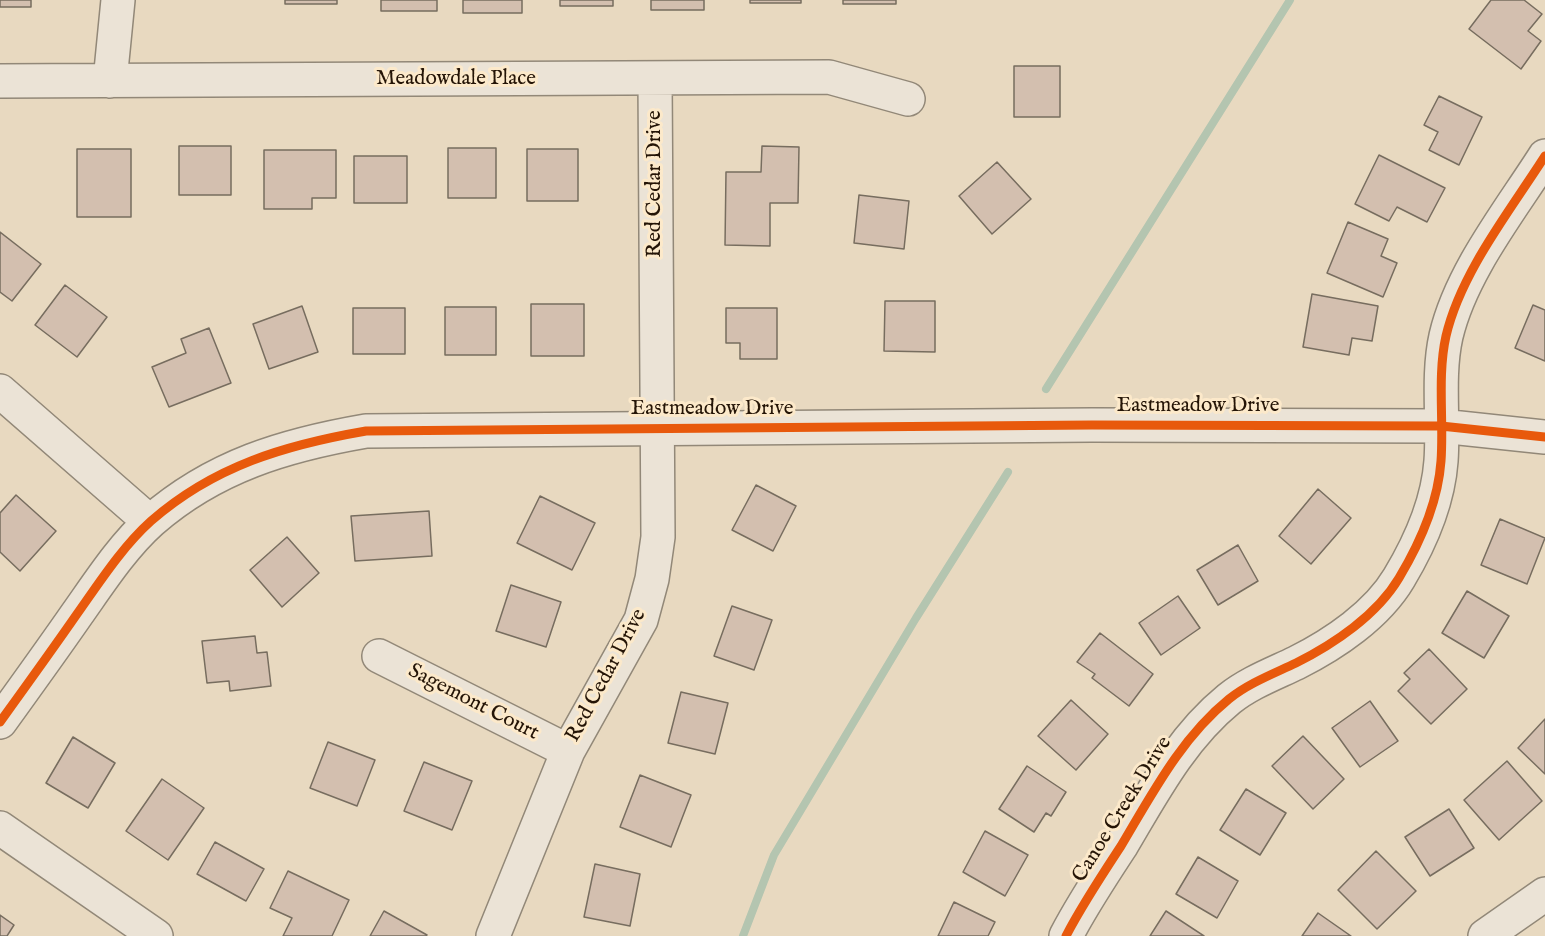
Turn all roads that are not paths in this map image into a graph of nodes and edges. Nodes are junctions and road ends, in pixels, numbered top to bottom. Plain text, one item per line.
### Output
1 (118, 0) edge
2 (655, 80) junction
3 (0, 81) edge
4 (110, 81) junction
5 (908, 99) dead end
6 (1545, 156) edge
7 (0, 391) edge
8 (1442, 426) junction
9 (657, 428) junction
10 (1545, 437) edge
11 (150, 522) junction
12 (379, 656) dead end
13 (0, 722) edge
14 (568, 752) junction
15 (0, 828) edge
16 (1545, 894) edge
17 (156, 936) edge
18 (493, 936) edge
19 (1066, 936) edge
20 (1485, 936) edge

1 - 4 street
2 - 4 street, Meadowdale Place
2 - 5 street, Meadowdale Place
2 - 9 street, Red Cedar Drive
3 - 4 street, Meadowdale Place
6 - 8 street, Canoe Creek Drive
7 - 11 street
8 - 9 street, Eastmeadow Drive
8 - 10 street, Eastmeadow Drive
8 - 19 street, Canoe Creek Drive
9 - 11 street, Eastmeadow Drive
9 - 14 street, Red Cedar Drive
11 - 13 street, Eastmeadow Drive
12 - 14 street, Sagemont Court
14 - 18 street, Red Cedar Drive
15 - 17 street
16 - 20 street

